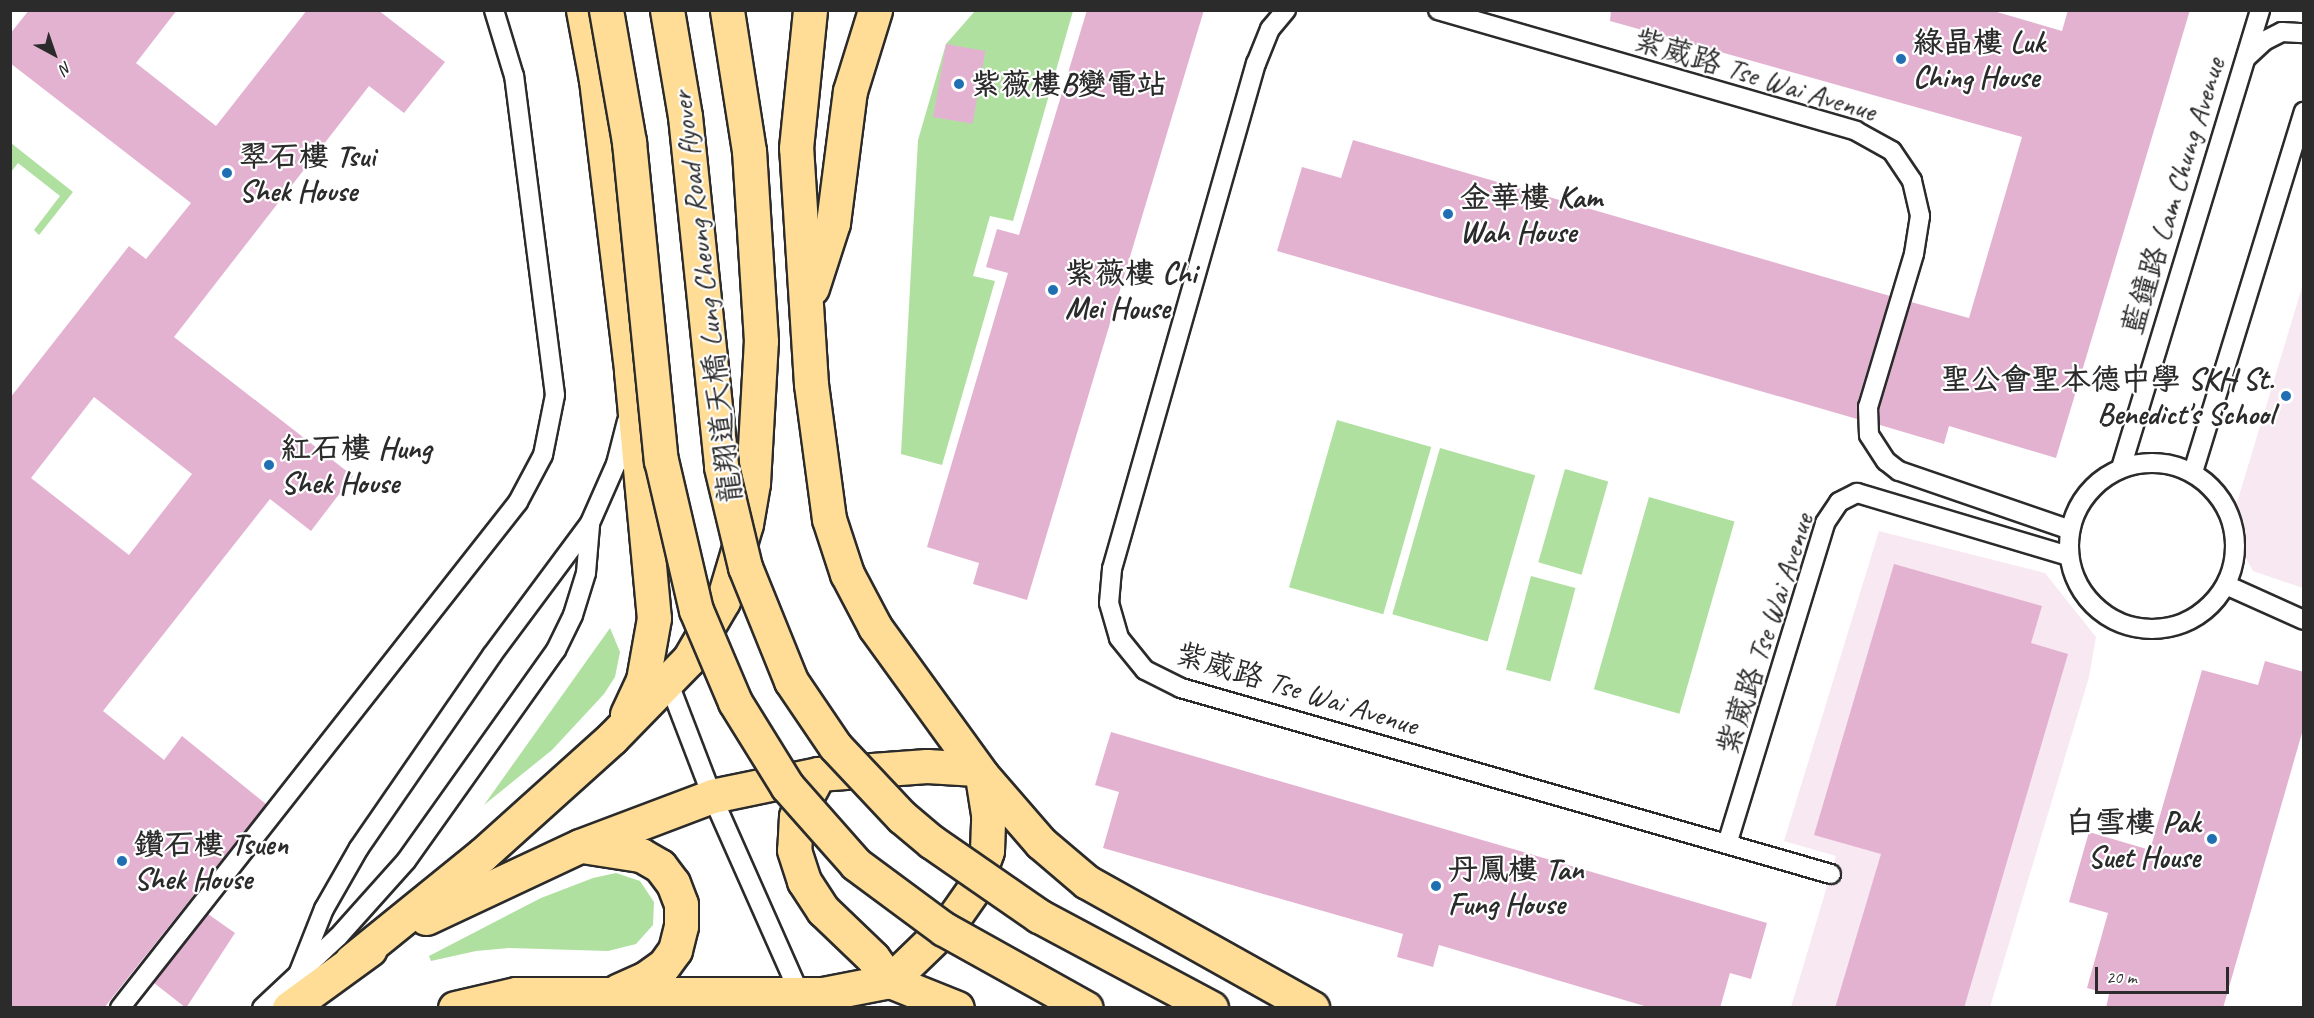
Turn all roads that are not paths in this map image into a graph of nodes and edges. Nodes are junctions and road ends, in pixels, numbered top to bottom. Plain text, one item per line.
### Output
1 (494, 10) edge
2 (583, 10) edge
3 (604, 10) edge
4 (667, 10) edge
5 (727, 10) edge
6 (810, 10) edge
7 (875, 10) edge
8 (1286, 10) edge
9 (1438, 10) edge
10 (2260, 10) edge
11 (2304, 33) edge
12 (2243, 62) junction
13 (596, 80) junction
14 (2304, 111) edge
15 (807, 304) junction
16 (631, 371) junction
17 (2121, 468) junction
18 (2193, 472) junction
19 (590, 523) junction
20 (2070, 530) junction
21 (2069, 556) junction
22 (2226, 585) junction
23 (654, 618) junction
24 (2304, 620) edge
25 (668, 683) junction
26 (612, 738) junction
27 (979, 772) junction
28 (818, 774) junction
29 (712, 796) junction
30 (1728, 841) junction
31 (580, 846) junction
32 (1831, 874) dead end
33 (351, 961) junction
34 (299, 972) junction
35 (890, 981) junction
36 (617, 991) junction
37 (802, 1001) edge
38 (120, 1008) edge
39 (262, 1008) edge
40 (289, 1008) edge
41 (455, 1008) edge
42 (957, 1008) edge
43 (1086, 1008) edge
44 (1211, 1008) edge
45 (1312, 1008) edge

1 - 38 lane
2 - 13 main road
3 - 13 main road
3 - 43 main road, 龍翔道天橋 Lung Cheung Road flyover, bridge
4 - 44 main road, 龍翔道天橋 Lung Cheung Road flyover, bridge
5 - 25 main road
6 - 15 main road
7 - 15 main road
8 - 30 lane, 紫葳路 Tse Wai Avenue
9 - 20 lane, 紫葳路 Tse Wai Avenue
10 - 12 lane, 藍鐘路 Lam Chung Avenue
11 - 12 lane
12 - 17 lane, 藍鐘路 Lam Chung Avenue
13 - 16 main road
14 - 18 lane
15 - 27 main road
16 - 19 lane
16 - 23 main road
17 - 18 lane
17 - 20 lane
18 - 22 lane
19 - 34 lane
19 - 34 lane
20 - 21 lane
21 - 22 lane
21 - 30 lane, 紫葳路 Tse Wai Avenue
22 - 24 lane
23 - 25 lane
23 - 26 main road
25 - 26 main road
25 - 29 lane
26 - 33 main road
27 - 28 main road
27 - 35 main road
27 - 45 main road
28 - 29 main road
28 - 35 main road
29 - 31 main road
29 - 37 lane
30 - 32 lane, 紫葳路 Tse Wai Avenue
31 - 33 main road
31 - 36 main road
33 - 40 main road
34 - 39 lane
35 - 37 main road
35 - 42 main road
36 - 37 main road
36 - 41 main road

